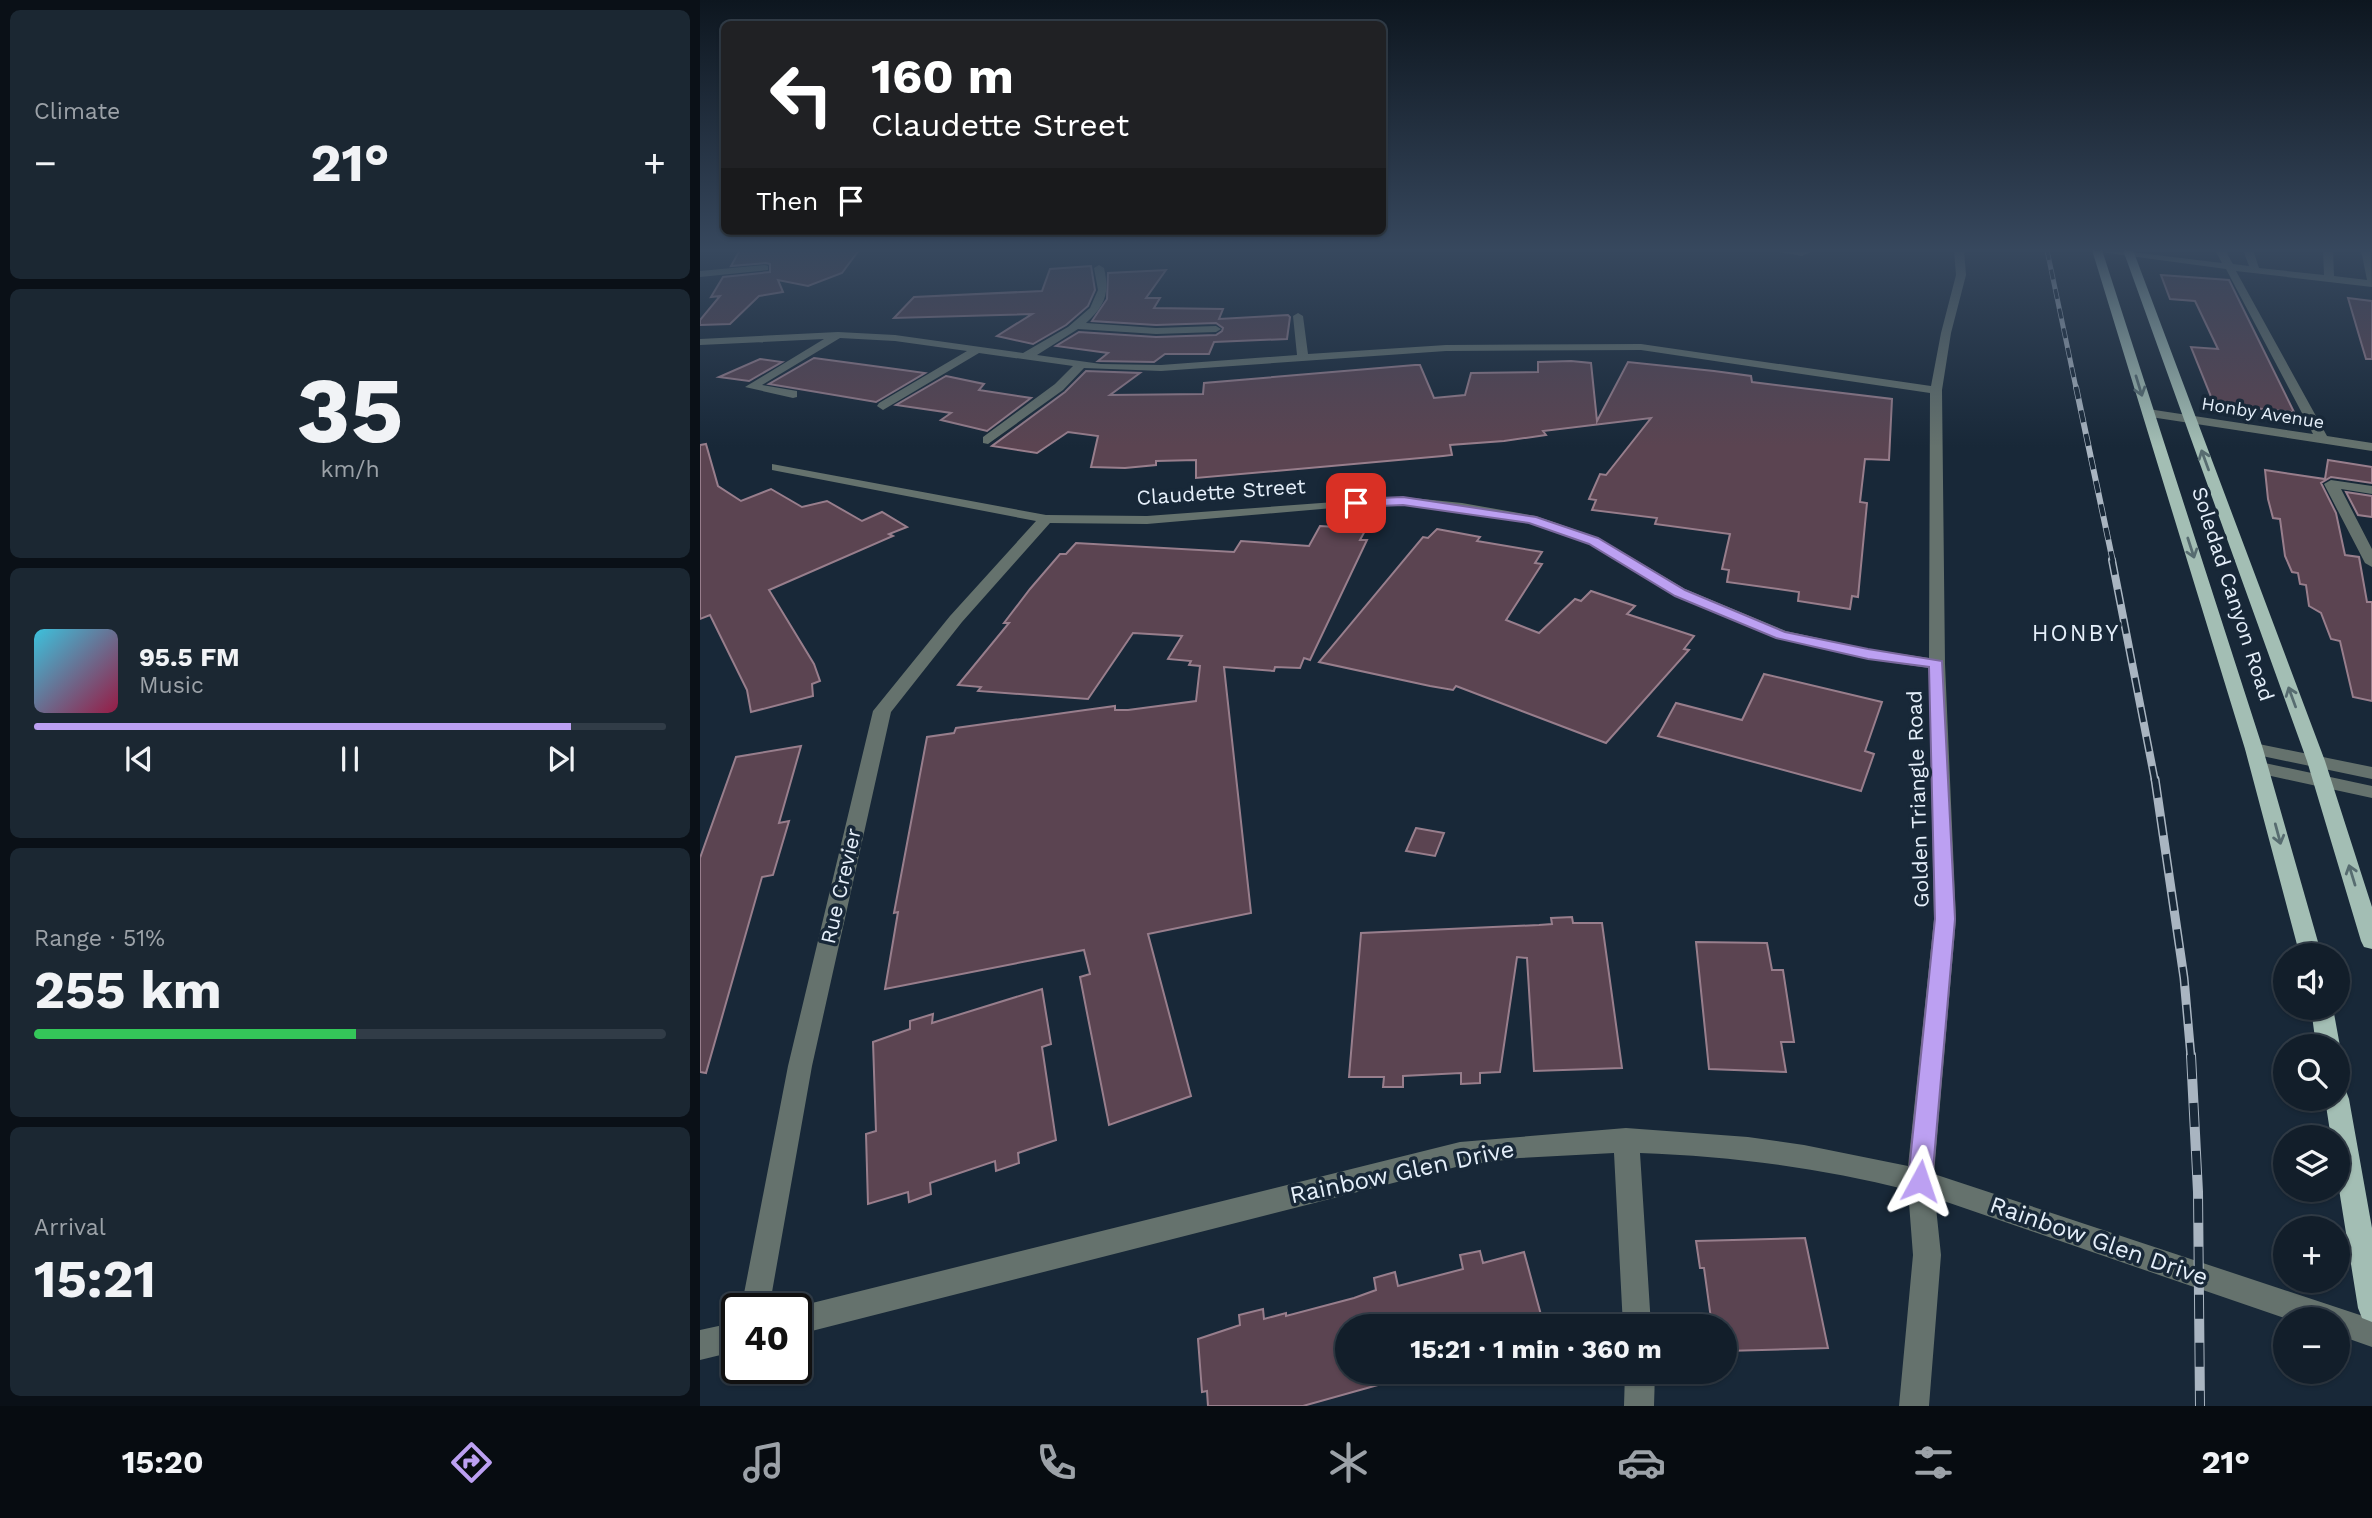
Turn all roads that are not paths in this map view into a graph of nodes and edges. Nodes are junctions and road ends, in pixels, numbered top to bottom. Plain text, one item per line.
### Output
1 (1087, 316) edge
2 (1298, 316) dead end
3 (1950, 316) edge
4 (2117, 316) edge
5 (2152, 316) edge
6 (2255, 316) edge
7 (1077, 326) junction
8 (1216, 329) dead end
9 (838, 335) junction
10 (700, 342) edge
11 (977, 350) junction
12 (1024, 357) junction
13 (1303, 360) junction
14 (1081, 365) junction
15 (1936, 390) junction
16 (793, 394) dead end
17 (883, 406) dead end
18 (2148, 413) junction
19 (2190, 419) junction
20 (2322, 439) junction
21 (988, 440) dead end
22 (2372, 447) edge
23 (777, 467) dead end
24 (2372, 490) edge
25 (1046, 519) junction
26 (2371, 558) edge
27 (1937, 664) junction
28 (2257, 758) junction
29 (2316, 761) junction
30 (2372, 773) edge
31 (2323, 781) junction
32 (2372, 792) edge
33 (2372, 941) edge
34 (2307, 943) edge
35 (2339, 1111) edge
36 (1626, 1139) junction
37 (1920, 1181) junction
38 (758, 1293) edge
39 (2297, 1307) edge
40 (2372, 1308) edge
41 (1636, 1314) edge
42 (812, 1317) edge
43 (2350, 1325) edge
44 (2372, 1333) edge
45 (721, 1340) edge
46 (700, 1345) edge
47 (1640, 1384) edge
48 (1639, 1406) edge
49 (1914, 1406) edge

1 - 7 street
2 - 13 street
3 - 15 street, Golden Triangle Road
4 -> 18 main road, Soledad Canyon Road
5 - 19 main road, Soledad Canyon Road
6 - 20 street
7 - 8 street
7 - 12 street
9 - 10 street
9 - 11 street
9 - 16 street
11 - 12 street
11 - 17 street
12 - 14 street
13 - 14 street
13 - 15 street
14 - 21 street
15 - 27 street, Golden Triangle Road
18 - 19 street, Honby Avenue
18 -> 28 main road, Soledad Canyon Road
19 - 20 street, Honby Avenue
29 -> 19 main road, Soledad Canyon Road
20 - 22 street, Honby Avenue
23 - 25 street, Claudette Street
24 - 26 street
25 - 27 street, Claudette Street
25 - 38 street, Rue Crevier
27 - 37 street, Golden Triangle Road
28 - 29 street
28 - 31 street
28 -> 34 main road, Soledad Canyon Road
29 - 30 street
29 - 31 main road, Soledad Canyon Road
31 - 32 street
33 -> 31 main road, Soledad Canyon Road
35 - 40 main road
36 - 37 street, Rainbow Glen Drive
36 - 41 street
36 - 42 street, Rainbow Glen Drive
37 - 39 street, Rainbow Glen Drive
37 - 49 street, Golden Triangle Road
43 - 44 street, Rainbow Glen Drive
45 - 46 street
47 - 48 street

